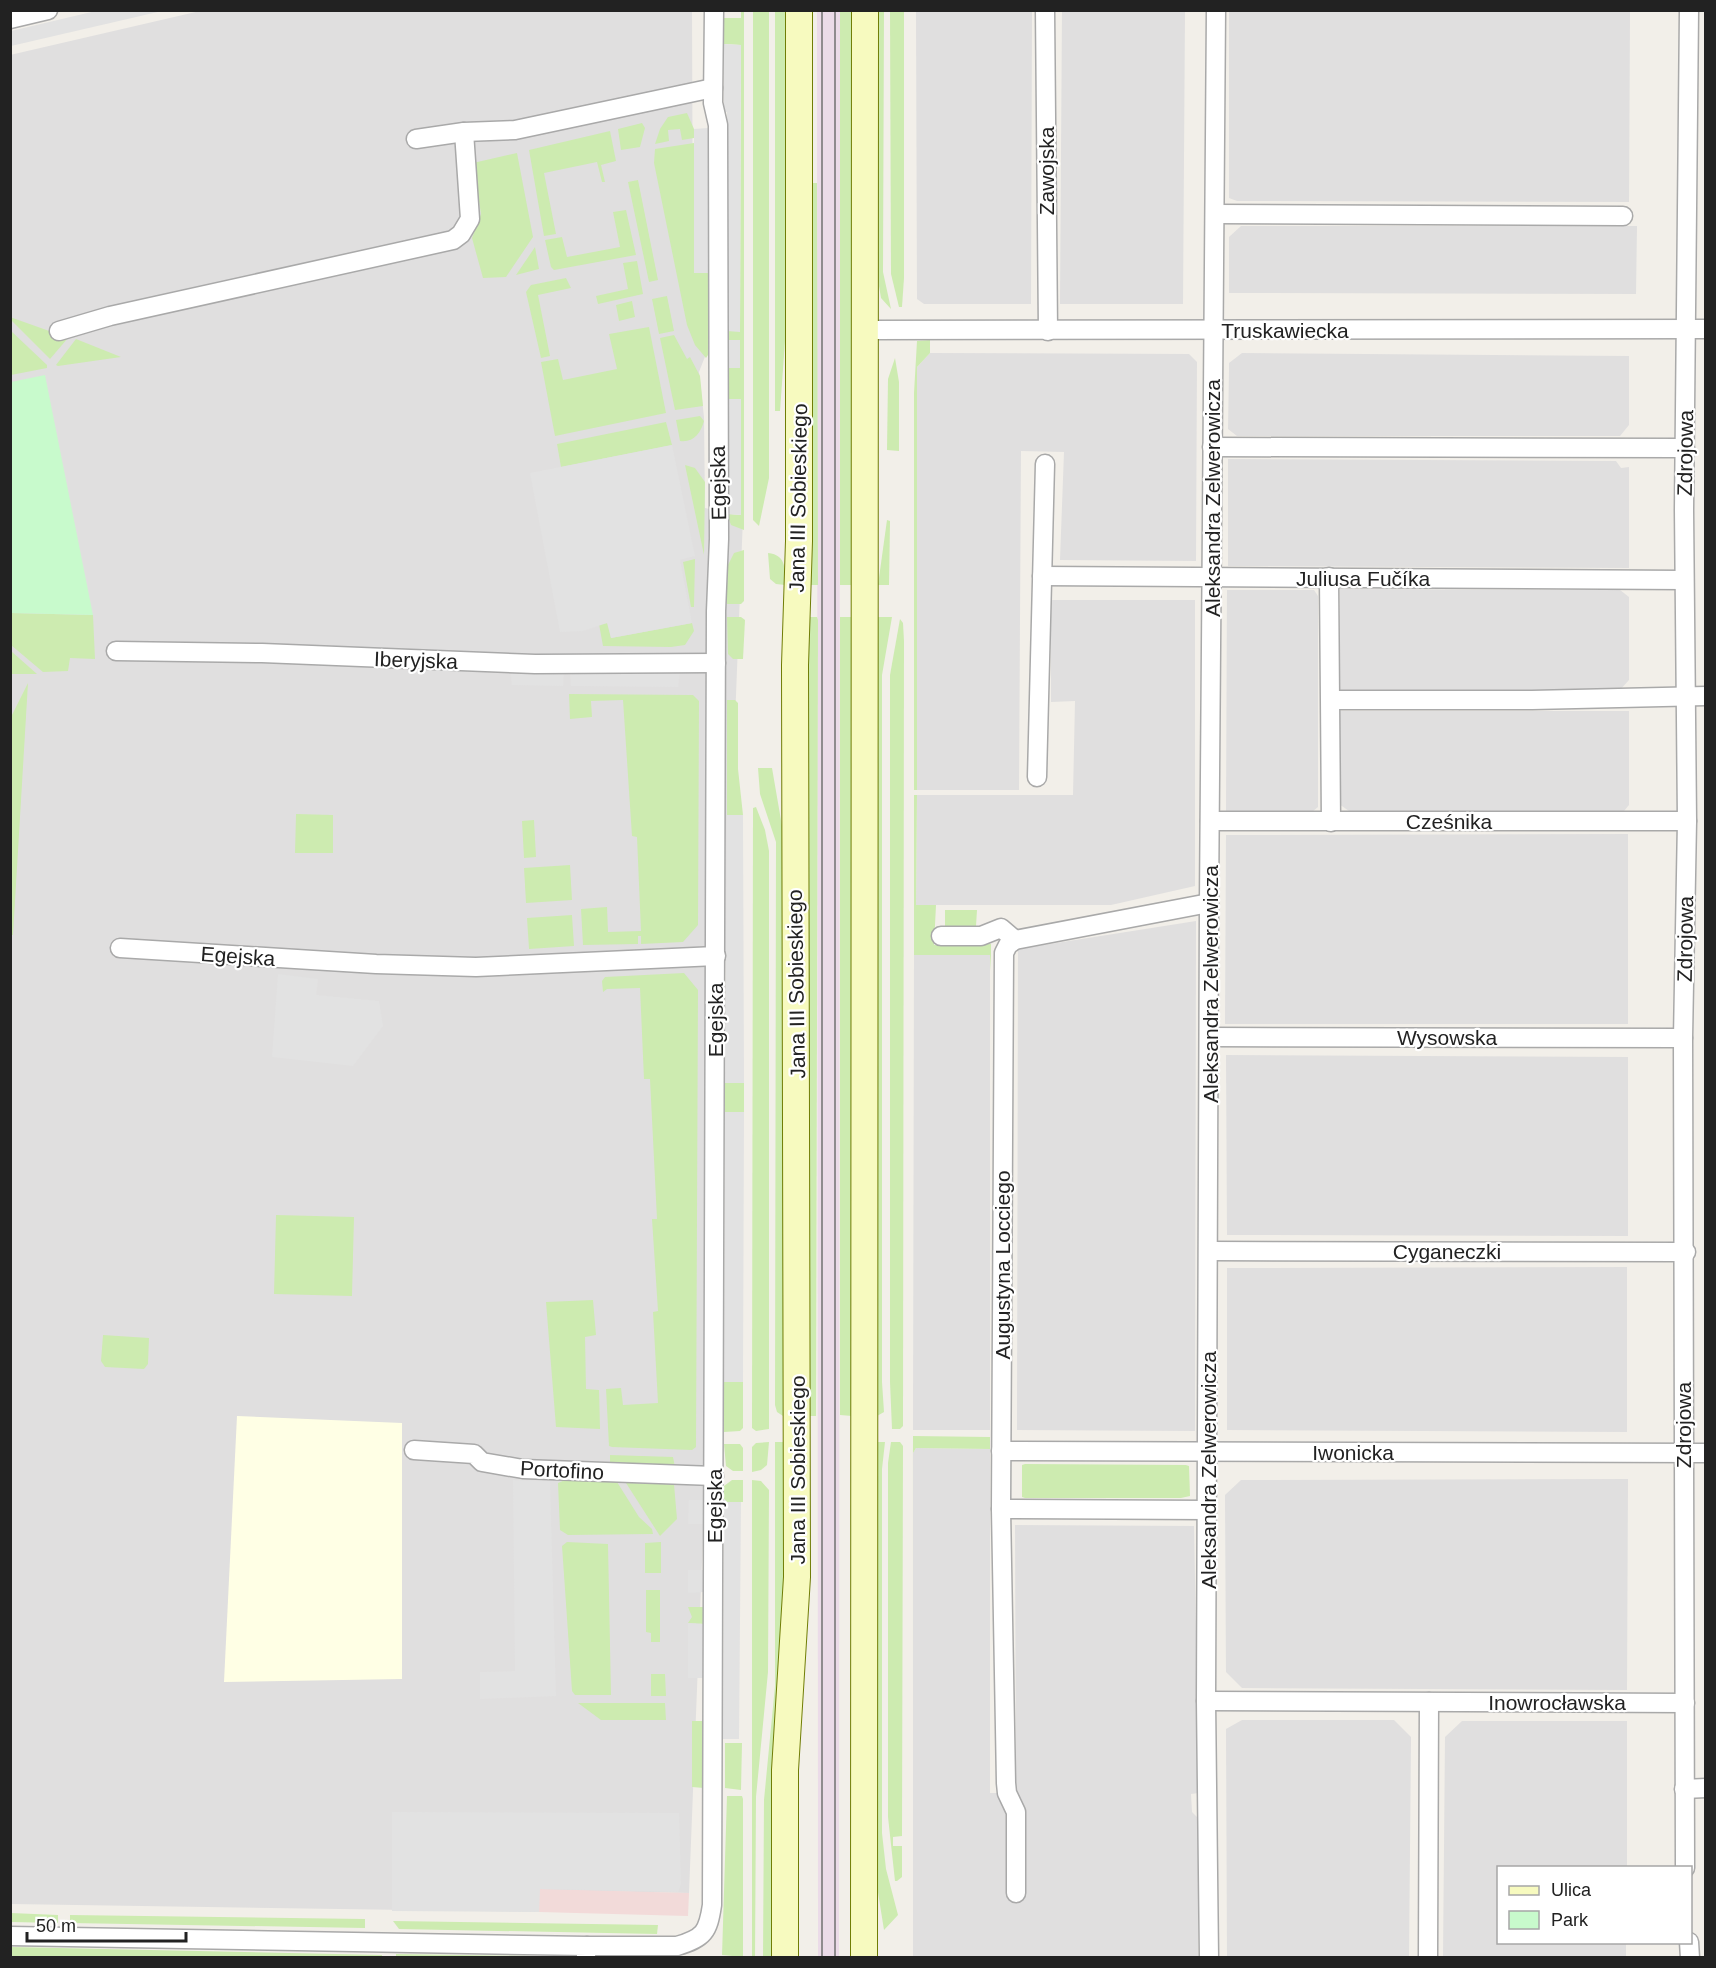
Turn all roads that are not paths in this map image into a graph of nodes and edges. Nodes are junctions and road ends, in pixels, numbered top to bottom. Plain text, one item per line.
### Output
1 (48, 10) edge
2 (714, 10) edge
3 (799, 10) edge
4 (865, 10) edge
5 (1045, 10) edge
6 (1216, 10) edge
7 (1689, 10) edge
8 (10, 19) edge
9 (713, 88) junction
10 (465, 132) junction
11 (416, 139) dead end
12 (1215, 214) junction
13 (1623, 216) dead end
14 (1686, 329) junction
15 (1706, 329) edge
16 (865, 330) junction
17 (1213, 330) junction
18 (59, 331) dead end
19 (1048, 331) junction
20 (1212, 447) junction
21 (1685, 448) junction
22 (1045, 464) dead end
23 (1042, 576) junction
24 (1329, 577) junction
25 (1213, 578) junction
26 (1684, 580) junction
27 (116, 651) dead end
28 (716, 663) junction
29 (1706, 696) edge
30 (1685, 698) junction
31 (1331, 700) junction
32 (1037, 777) dead end
33 (1210, 820) junction
34 (1687, 821) junction
35 (1331, 822) junction
36 (1209, 903) junction
37 (941, 936) dead end
38 (1015, 940) junction
39 (120, 948) dead end
40 (716, 956) junction
41 (1210, 1037) junction
42 (1683, 1038) junction
43 (1209, 1251) junction
44 (1686, 1252) junction
45 (414, 1450) dead end
46 (1209, 1450) junction
47 (1001, 1451) junction
48 (1683, 1452) junction
49 (1706, 1453) edge
50 (714, 1476) junction
51 (1001, 1509) junction
52 (1207, 1510) junction
53 (1206, 1701) junction
54 (1429, 1702) junction
55 (1685, 1703) junction
56 (1706, 1788) edge
57 (1684, 1789) junction
58 (1684, 1866) edge
59 (1016, 1893) dead end
60 (10, 1936) edge
61 (586, 1952) edge
62 (784, 1958) edge
63 (864, 1958) edge
64 (1209, 1958) edge
65 (1428, 1958) edge

1 - 8 street
2 - 9 street, Egejska
3 - 62 main road, Jana III Sobieskiego
4 - 16 main road
5 - 19 street, Zawojska
6 - 12 street, Aleksandra Zelwerowicza
7 - 14 street, Zdrojowa
9 - 10 street
9 - 28 street, Egejska
10 - 11 street
10 - 18 street
12 - 13 street
12 - 17 street, Aleksandra Zelwerowicza
14 - 15 street, Truskawiecka
14 - 17 street, Truskawiecka
14 - 21 street, Zdrojowa
16 - 19 street, Truskawiecka
16 - 63 main road
17 - 19 street, Truskawiecka
17 - 20 street, Aleksandra Zelwerowicza
20 - 21 street
20 - 25 street, Aleksandra Zelwerowicza
21 - 26 street, Zdrojowa
22 - 23 street
23 - 25 street, Juliusa Fučíka
23 - 32 street
24 - 25 street, Juliusa Fučíka
24 - 26 street, Juliusa Fučíka
24 - 31 street
25 - 33 street, Aleksandra Zelwerowicza
26 - 30 street, Zdrojowa
27 - 28 street, Iberyjska
28 - 40 street, Egejska
29 - 30 street
30 - 31 street
30 - 34 street, Zdrojowa
31 - 35 street
33 - 35 street, Cześnika
33 - 36 street, Aleksandra Zelwerowicza
34 - 35 street, Cześnika
34 - 42 street, Zdrojowa
36 - 38 street
36 - 41 street, Aleksandra Zelwerowicza
37 - 38 street
38 - 47 street, Augustyna Locciego
39 - 40 street, Egejska
40 - 50 street, Egejska
41 - 42 street, Wysowska
41 - 43 street, Aleksandra Zelwerowicza
42 - 44 street, Zdrojowa
43 - 44 street, Cyganeczki
43 - 46 street, Aleksandra Zelwerowicza
44 - 48 street, Zdrojowa
45 - 50 street, Portofino
46 - 47 street, Iwonicka
46 - 48 street, Iwonicka
46 - 52 street, Aleksandra Zelwerowicza
47 - 51 street, Augustyna Locciego
48 - 49 street, Iwonicka
48 - 55 street, Zdrojowa
50 - 61 street, Egejska
51 - 52 street
51 - 59 street, Augustyna Locciego
52 - 53 street, Aleksandra Zelwerowicza
53 - 54 street, Inowrocławska
53 - 64 street, Aleksandra Zelwerowicza
54 - 55 street, Inowrocławska
54 - 65 street
55 - 57 street, Zdrojowa
56 - 57 street
57 - 58 street, Zdrojowa
60 - 61 street, Egejska

